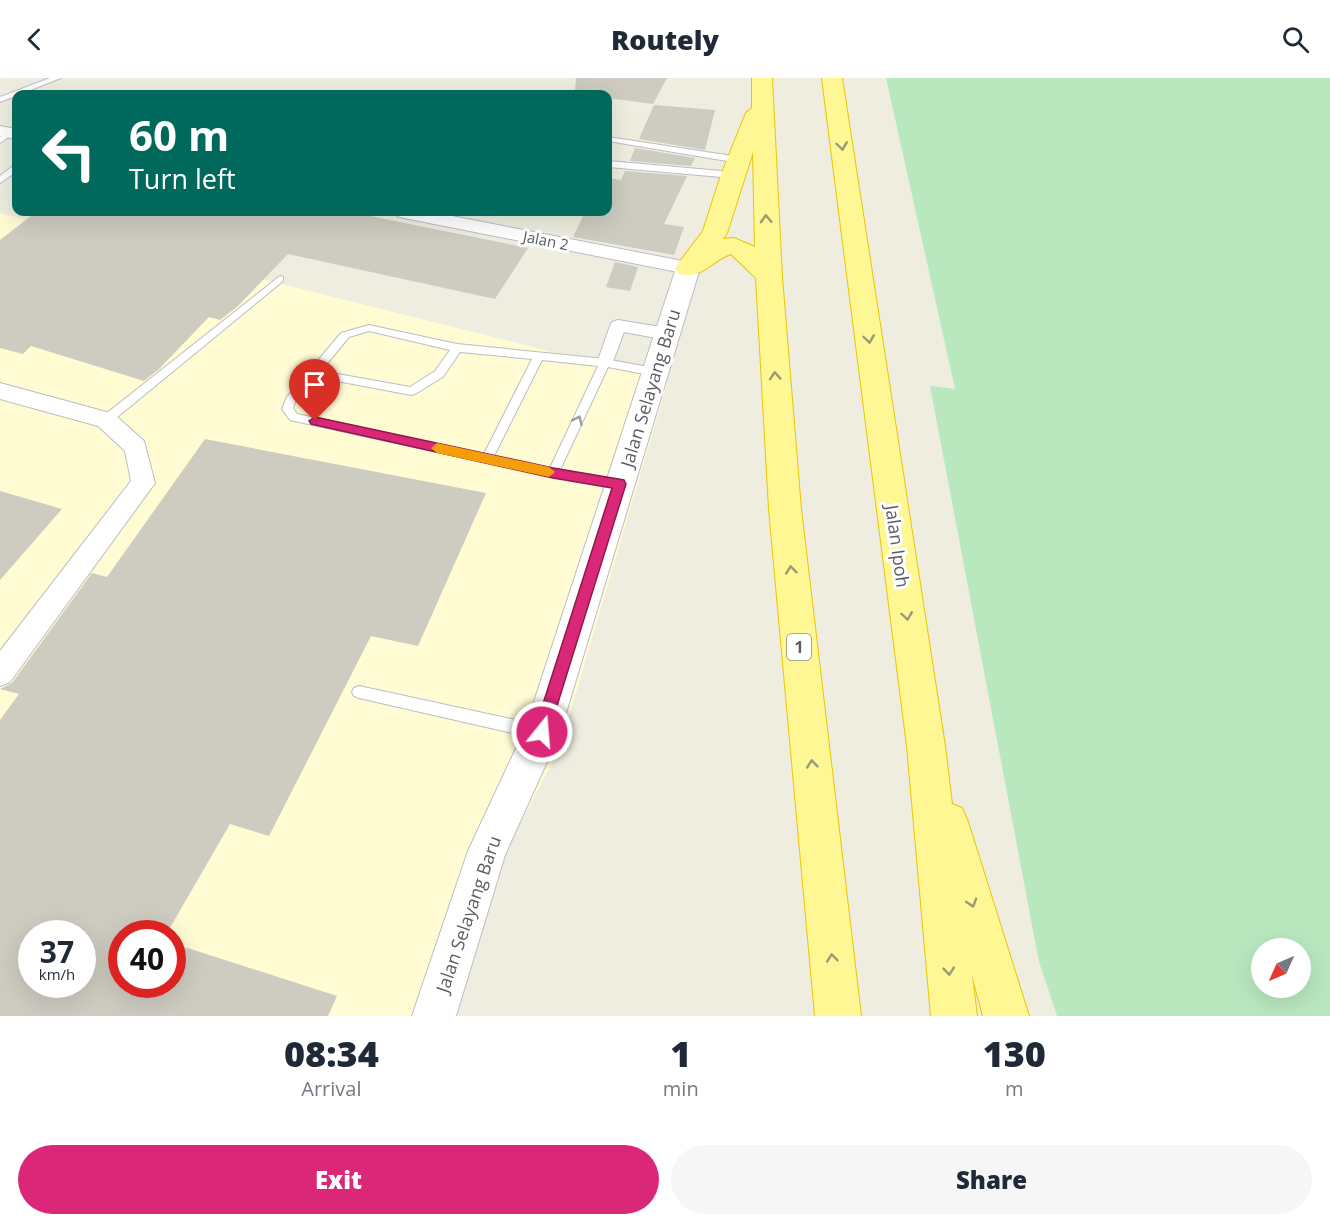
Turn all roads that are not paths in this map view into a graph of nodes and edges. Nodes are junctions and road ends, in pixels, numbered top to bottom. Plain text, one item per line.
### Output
1 (57, 78) edge
2 (834, 81) edge
3 (762, 88) edge
4 (26, 90) edge
5 (612, 140) edge
6 (612, 164) edge
7 (736, 167) junction
8 (452, 216) edge
9 (687, 268) junction
10 (769, 277) junction
11 (280, 279) dead end
12 (667, 334) junction
13 (457, 348) junction
14 (538, 358) junction
15 (605, 363) junction
16 (655, 372) junction
17 (314, 373) junction
18 (0, 391) edge
19 (106, 420) junction
20 (486, 458) junction
21 (553, 473) junction
22 (620, 484) junction
23 (0, 673) edge
24 (359, 692) dead end
25 (542, 732) junction
26 (926, 746) junction
27 (434, 1016) edge
28 (838, 1016) edge
29 (954, 1016) edge
30 (1006, 1016) edge

1 - 4 lane
2 -> 26 highway, Jalan Ipoh
3 - 7 highway
10 -> 3 highway, 1
5 - 7 lane
6 - 7 lane
7 - 9 highway
8 - 9 street, Jalan 2
9 - 10 highway
9 - 12 street, Jalan Selayang Baru
28 -> 10 highway, 1
11 - 19 lane
12 - 15 street
12 - 16 street, Jalan Selayang Baru
13 - 14 lane
13 - 17 lane
13 - 17 lane
14 - 15 lane
14 - 20 lane
15 - 16 lane
21 -> 15 lane
16 - 22 street, Jalan Selayang Baru
17 - 20 lane
18 - 19 street
19 - 23 street
20 - 21 lane
21 - 22 lane
22 - 25 street, Jalan Selayang Baru
24 - 25 lane
25 - 27 street, Jalan Selayang Baru
26 -> 29 highway, Jalan Ipoh
26 -> 30 highway

